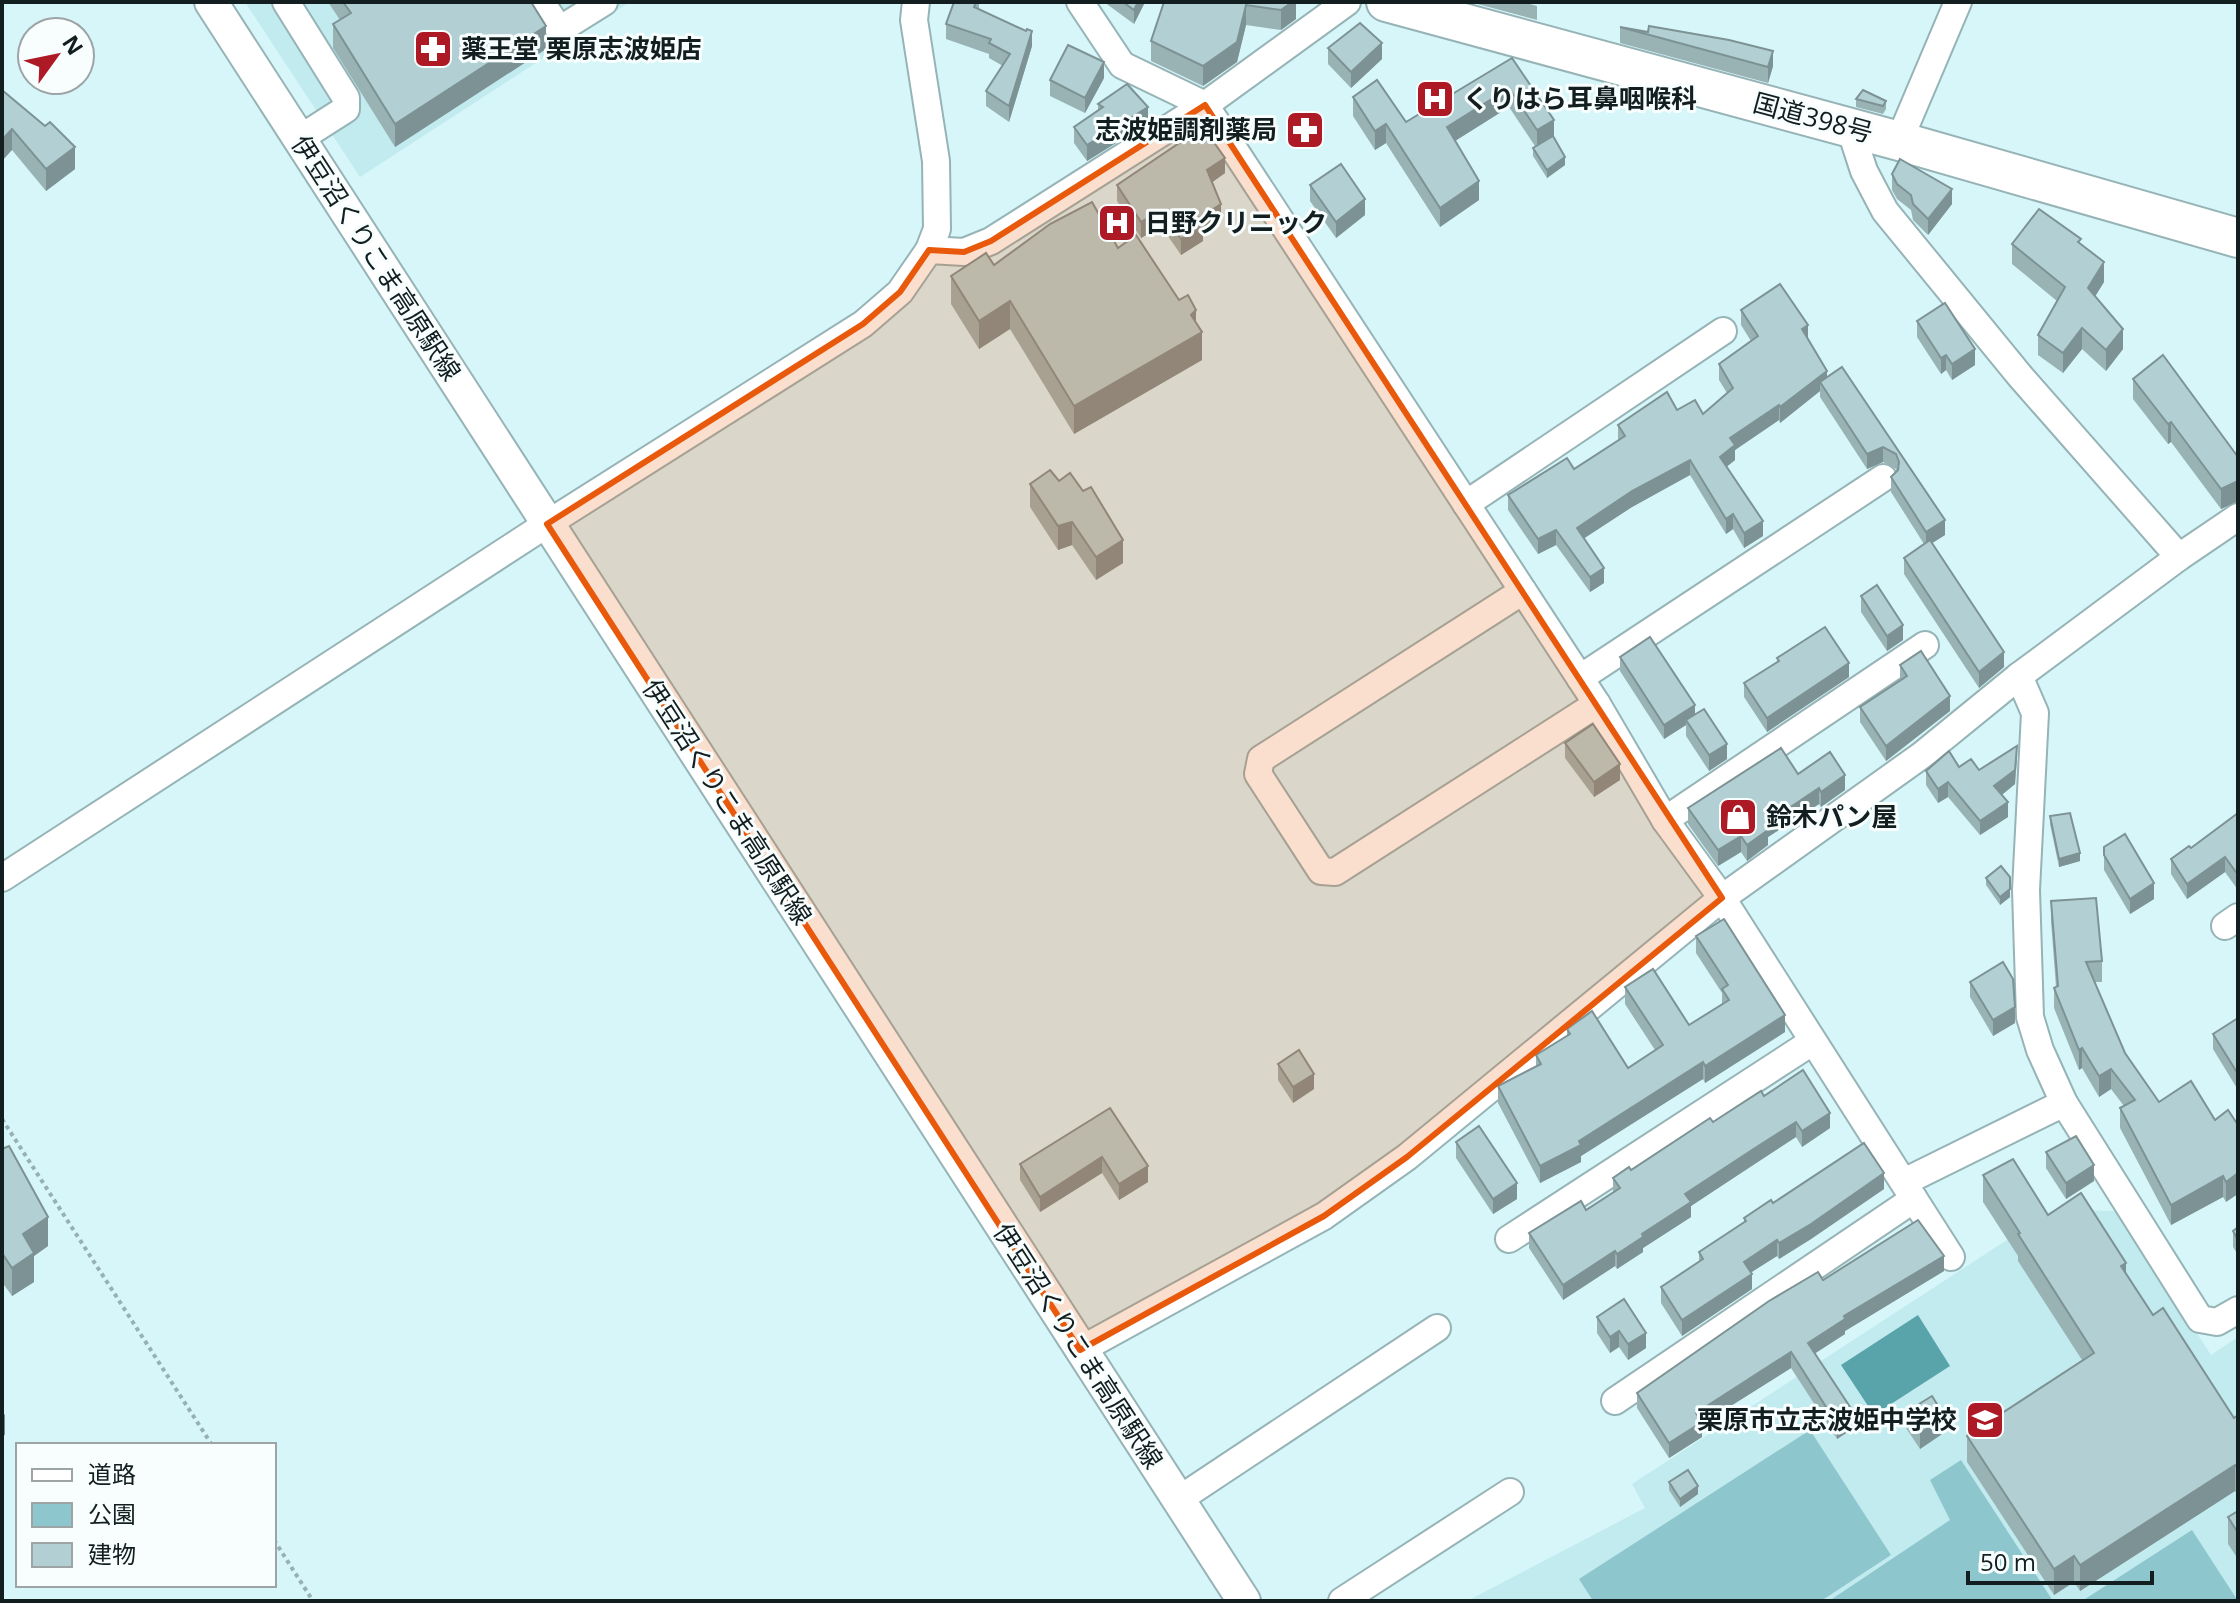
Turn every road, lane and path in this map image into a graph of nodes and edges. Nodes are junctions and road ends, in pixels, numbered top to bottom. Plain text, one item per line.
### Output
1 (211, 2) edge
2 (286, 2) edge
3 (541, 2) edge
4 (604, 2) edge
5 (916, 2) edge
6 (1080, 2) edge
7 (1347, 2) edge
8 (1386, 2) edge
9 (1958, 2) edge
10 (1205, 105) junction
11 (1850, 128) junction
12 (299, 139) junction
13 (1899, 141) junction
14 (2235, 241) edge
15 (929, 250) junction
16 (1723, 331) dead end
17 (1883, 478) dead end
18 (1466, 504) junction
19 (2238, 517) edge
20 (547, 524) junction
21 (2179, 557) junction
22 (1523, 591) junction
23 (1925, 645) dead end
24 (2019, 676) junction
25 (1580, 678) junction
26 (1597, 704) junction
27 (1665, 820) junction
28 (2, 878) edge
29 (1722, 898) junction
30 (1812, 1042) junction
31 (2064, 1103) junction
32 (2, 1119) edge
33 (1909, 1190) junction
34 (1509, 1239) dead end
35 (1951, 1257) dead end
36 (2228, 1316) edge
37 (1437, 1328) dead end
38 (1080, 1350) junction
39 (1615, 1401) dead end
40 (211, 1443) edge
41 (1510, 1492) dead end
42 (1178, 1500) junction
43 (276, 1543) edge
44 (313, 1601) edge
45 (1244, 1601) edge
46 (1342, 1601) edge

1 - 12 main road, 伊豆沼くりこま高原駅線
2 - 12 street
3 - 4 street
5 - 15 street
6 - 10 street
7 - 10 street
8 - 11 highway, 国道398号
9 - 13 street
10 - 15 street
10 - 18 street
11 - 13 highway, 国道398号
11 - 21 street
12 - 20 main road, 伊豆沼くりこま高原駅線
13 - 14 highway, 国道398号
15 - 20 street
16 - 18 street
17 - 25 street
18 - 22 street
19 - 21 street
20 - 28 street
20 - 38 main road, 伊豆沼くりこま高原駅線
21 - 24 street
22 - 25 street
22 - 26 street
23 - 27 street
24 - 29 street
24 - 31 street
25 - 26 street
26 - 27 street
27 - 29 street
29 - 30 street
29 - 38 street
30 - 33 street
30 - 34 street
31 - 33 street
31 - 36 street
32 - 40 path
33 - 35 street
33 - 39 street
37 - 42 street
38 - 42 main road, 伊豆沼くりこま高原駅線
41 - 46 street
42 - 45 main road, 伊豆沼くりこま高原駅線
43 - 44 path

